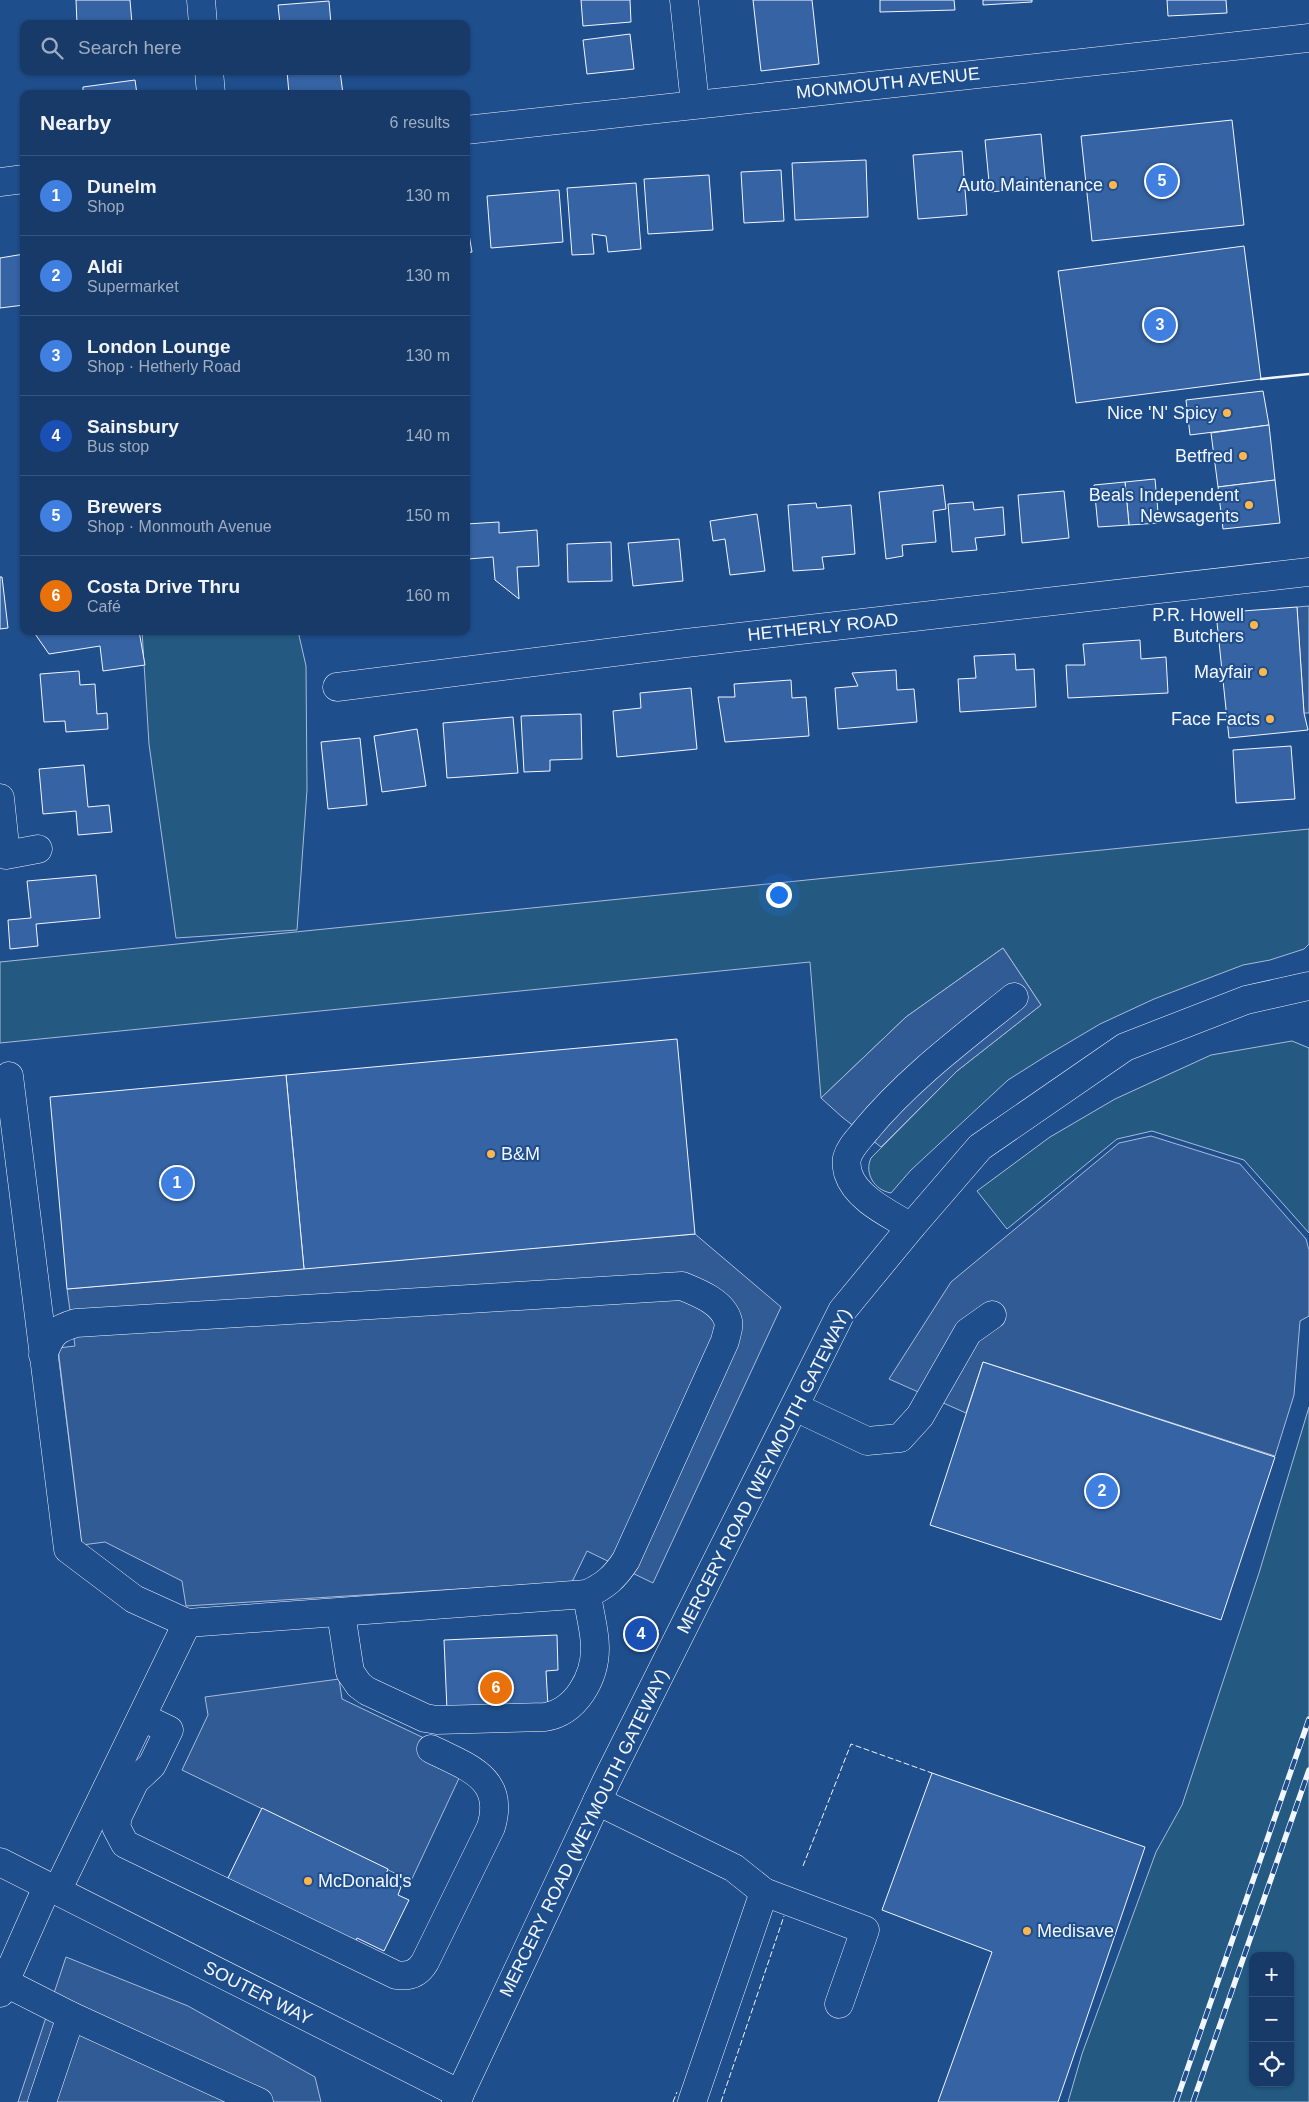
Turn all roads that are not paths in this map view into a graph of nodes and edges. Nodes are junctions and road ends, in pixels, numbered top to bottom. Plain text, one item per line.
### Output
1 (200, 0) edge
2 (684, 0) edge
3 (202, 20) edge
4 (1309, 38) edge
5 (209, 75) edge
6 (211, 90) edge
7 (695, 104) junction
8 (470, 130) edge
9 (20, 180) edge
10 (0, 182) edge
11 (1309, 572) edge
12 (336, 687) dead end
13 (0, 798) edge
14 (38, 849) dead end
15 (1309, 986) edge
16 (1014, 997) dead end
17 (8, 1076) dead end
18 (911, 1227) junction
19 (992, 1315) dead end
20 (43, 1355) junction
21 (795, 1408) junction
22 (586, 1594) junction
23 (341, 1613) junction
24 (188, 1623) junction
25 (142, 1716) junction
26 (430, 1749) dead end
27 (597, 1801) junction
28 (0, 1862) edge
29 (52, 1889) junction
30 (764, 1892) junction
31 (2, 1987) edge
32 (839, 2004) dead end
33 (71, 2016) junction
34 (458, 2098) edge
35 (42, 2102) edge
36 (259, 2102) edge
37 (692, 2102) edge

1 - 3 street
2 - 7 street
4 - 7 street, MONMOUTH AVENUE
5 - 6 street
7 - 8 street, MONMOUTH AVENUE
9 - 10 street
11 - 12 street, HETHERLY ROAD
13 - 14 street
15 - 18 street, MERCERY ROAD (WEYMOUTH GATEWAY)
16 - 18 street
17 - 20 street
18 - 21 street, MERCERY ROAD (WEYMOUTH GATEWAY)
19 - 21 street
20 - 22 street
20 - 24 street
21 - 27 street, MERCERY ROAD (WEYMOUTH GATEWAY)
22 - 23 street
22 - 23 street
23 - 24 street
24 - 25 street
25 - 26 street
25 - 29 street
27 - 30 street
27 - 34 street, MERCERY ROAD (WEYMOUTH GATEWAY)
28 - 29 street, SOUTER WAY
29 - 31 street
29 - 34 street, SOUTER WAY
30 - 32 street
30 - 37 street
31 - 33 street
33 - 35 street
33 - 36 street

